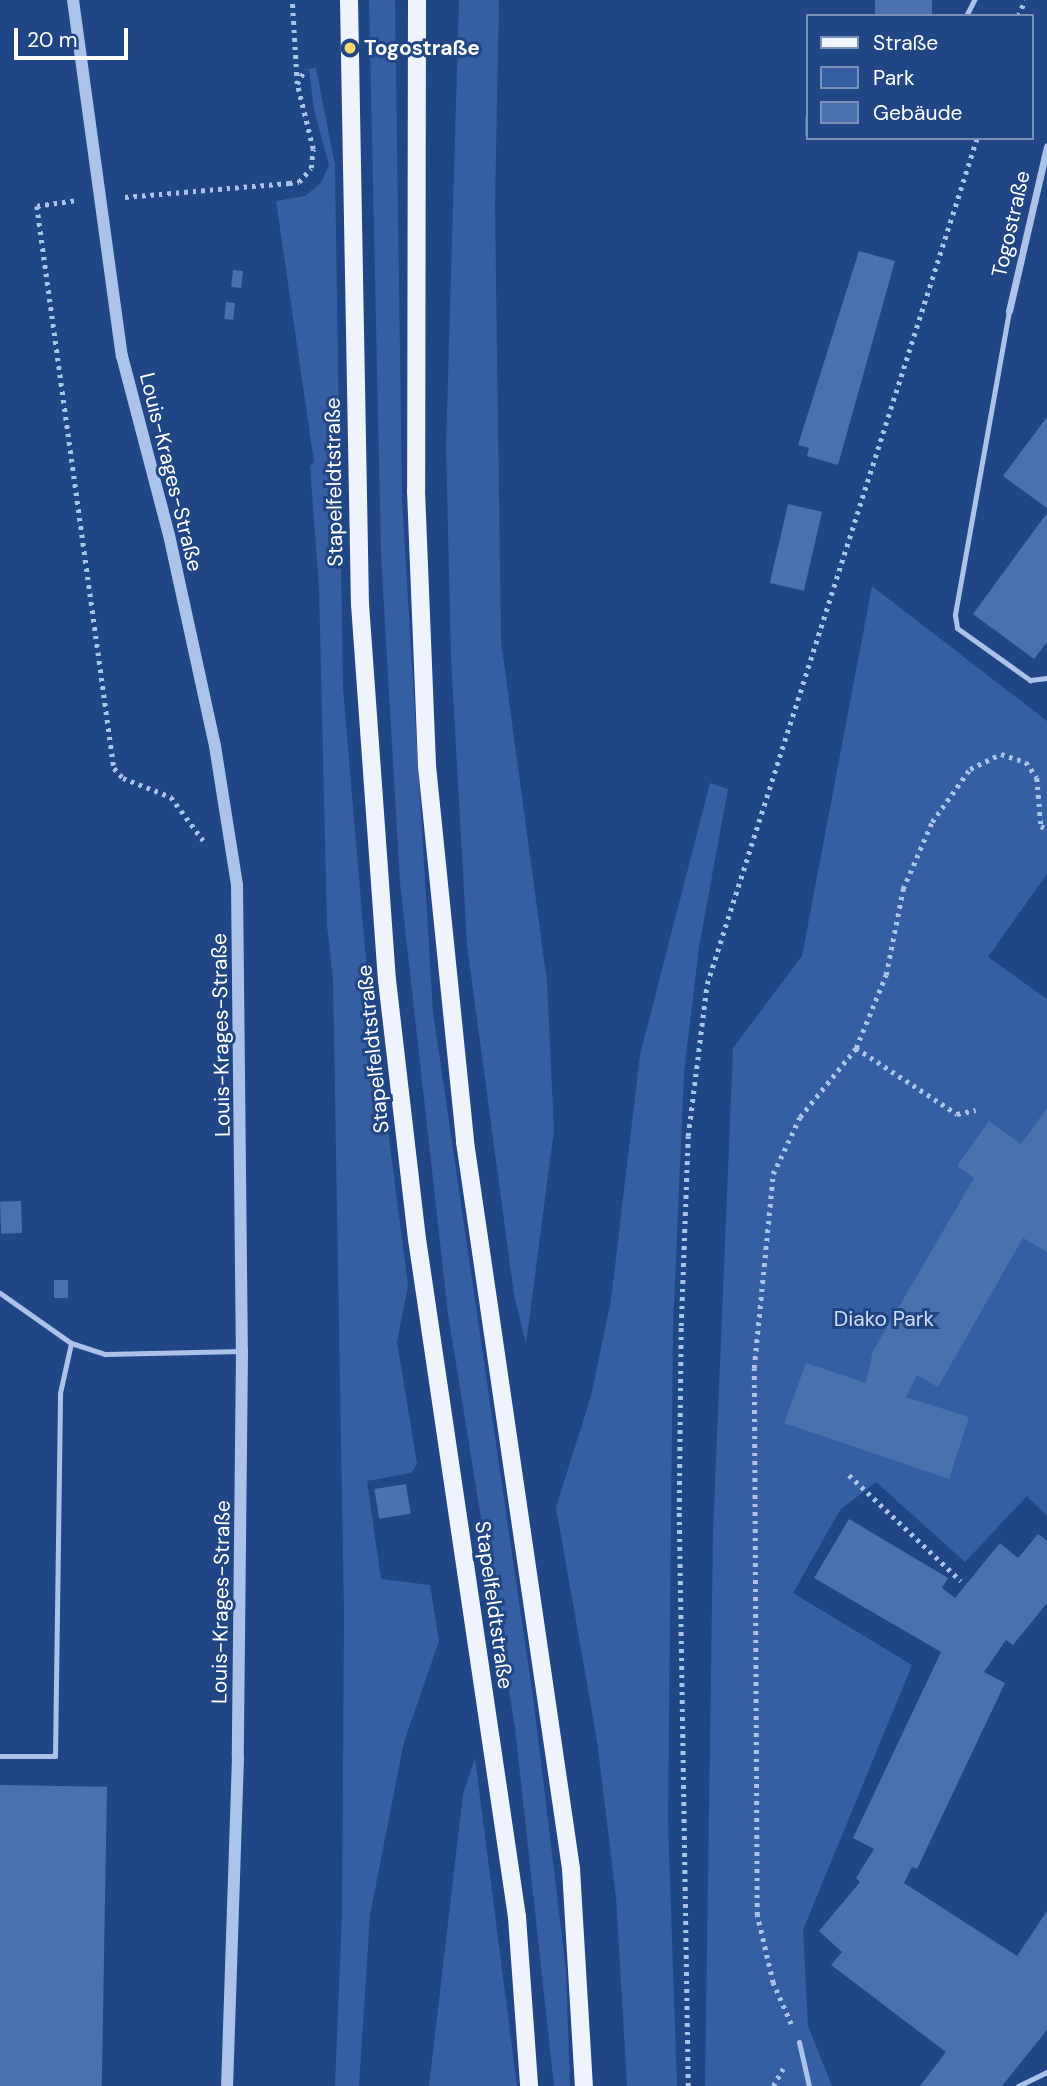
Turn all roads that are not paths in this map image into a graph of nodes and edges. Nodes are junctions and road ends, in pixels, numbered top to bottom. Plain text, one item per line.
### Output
1 (73, 0) edge
2 (349, 0) edge
3 (417, 0) edge
4 (1047, 146) edge
5 (1009, 310) joint
6 (1047, 678) edge
7 (0, 1293) edge
8 (71, 1343) junction
9 (242, 1351) junction
10 (0, 1756) edge
11 (799, 2042) road end
12 (1047, 2072) edge
13 (227, 2086) edge
14 (529, 2086) edge
15 (584, 2086) edge
16 (809, 2086) edge
17 (1018, 2086) edge

1 - 9 street, Louis-Krages-Straße
2 - 14 main road, Stapelfeldtstraße
3 - 15 main road, Stapelfeldtstraße
4 - 5 street, Togostraße
5 - 6 lane
7 - 8 lane
8 - 9 lane
8 - 10 lane
9 - 13 street, Louis-Krages-Straße
11 - 16 lane
12 - 17 lane

